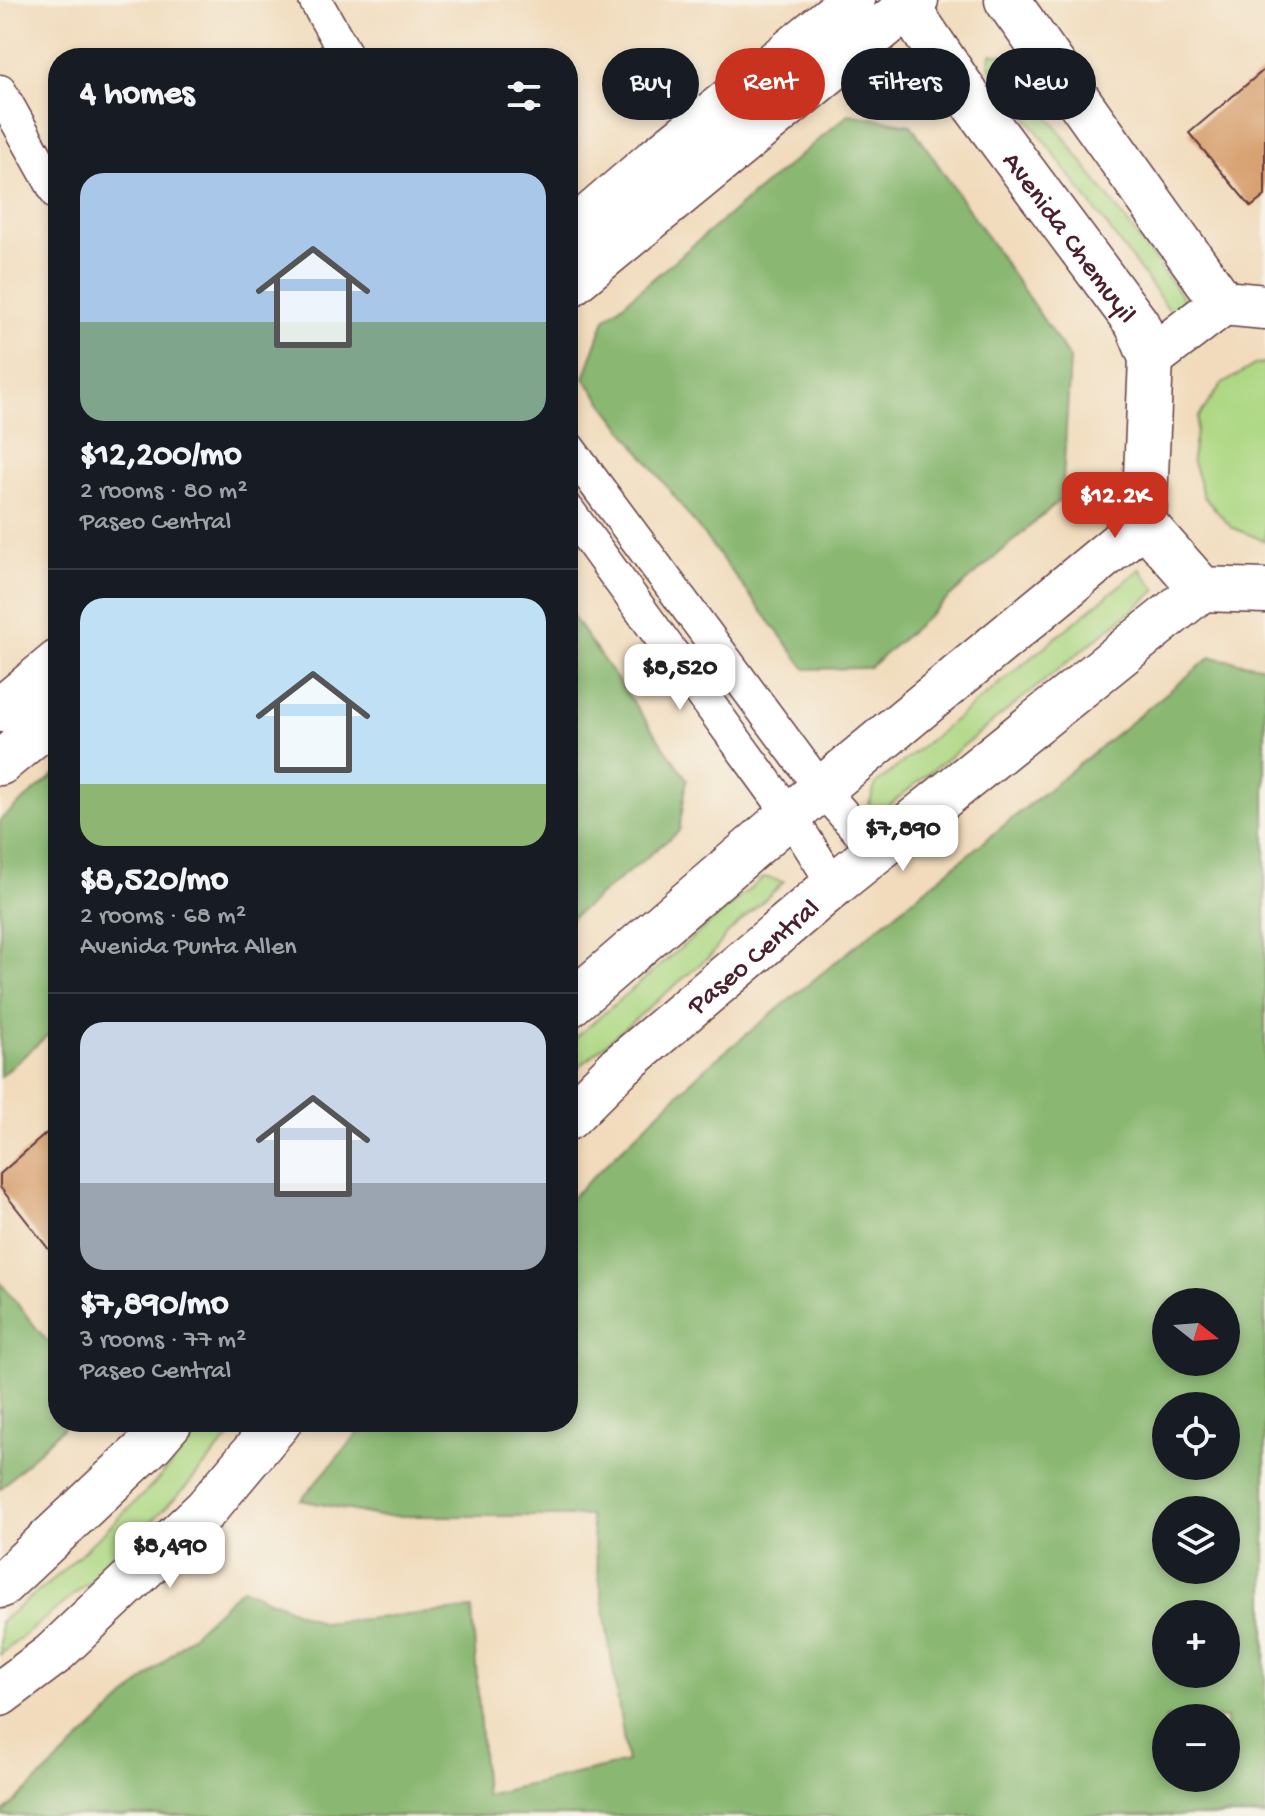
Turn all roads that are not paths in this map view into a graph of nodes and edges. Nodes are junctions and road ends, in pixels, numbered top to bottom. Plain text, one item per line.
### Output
1 (315, 0) edge
2 (853, 0) edge
3 (1007, 0) edge
4 (909, 2) edge
5 (342, 48) edge
6 (0, 91) edge
7 (48, 177) edge
8 (578, 226) edge
9 (578, 278) edge
10 (1244, 305) edge
11 (1151, 358) junction
12 (578, 462) edge
13 (578, 522) edge
14 (1144, 523) junction
15 (1202, 589) junction
16 (1265, 591) edge
17 (48, 670) edge
18 (0, 710) edge
19 (48, 723) edge
20 (0, 763) edge
21 (806, 803) junction
22 (876, 851) junction
23 (834, 885) junction
24 (578, 997) edge
25 (578, 1108) edge
26 (161, 1432) edge
27 (271, 1432) edge
28 (0, 1586) edge
29 (0, 1694) edge

1 - 5 street
2 - 8 main road
3 - 10 main road
4 - 9 main road
4 - 11 main road, Avenida Chemuyil
6 - 7 street
10 - 11 main road
11 - 14 main road
12 - 21 street
13 - 21 street
14 - 15 main road
14 - 21 main road
15 - 16 main road
15 - 22 main road, Paseo Central
17 - 18 main road
19 - 20 main road
21 - 22 street
21 - 23 street
21 - 24 main road
22 - 23 main road, Paseo Central
23 - 25 main road, Paseo Central
26 - 28 main road
27 - 29 main road

